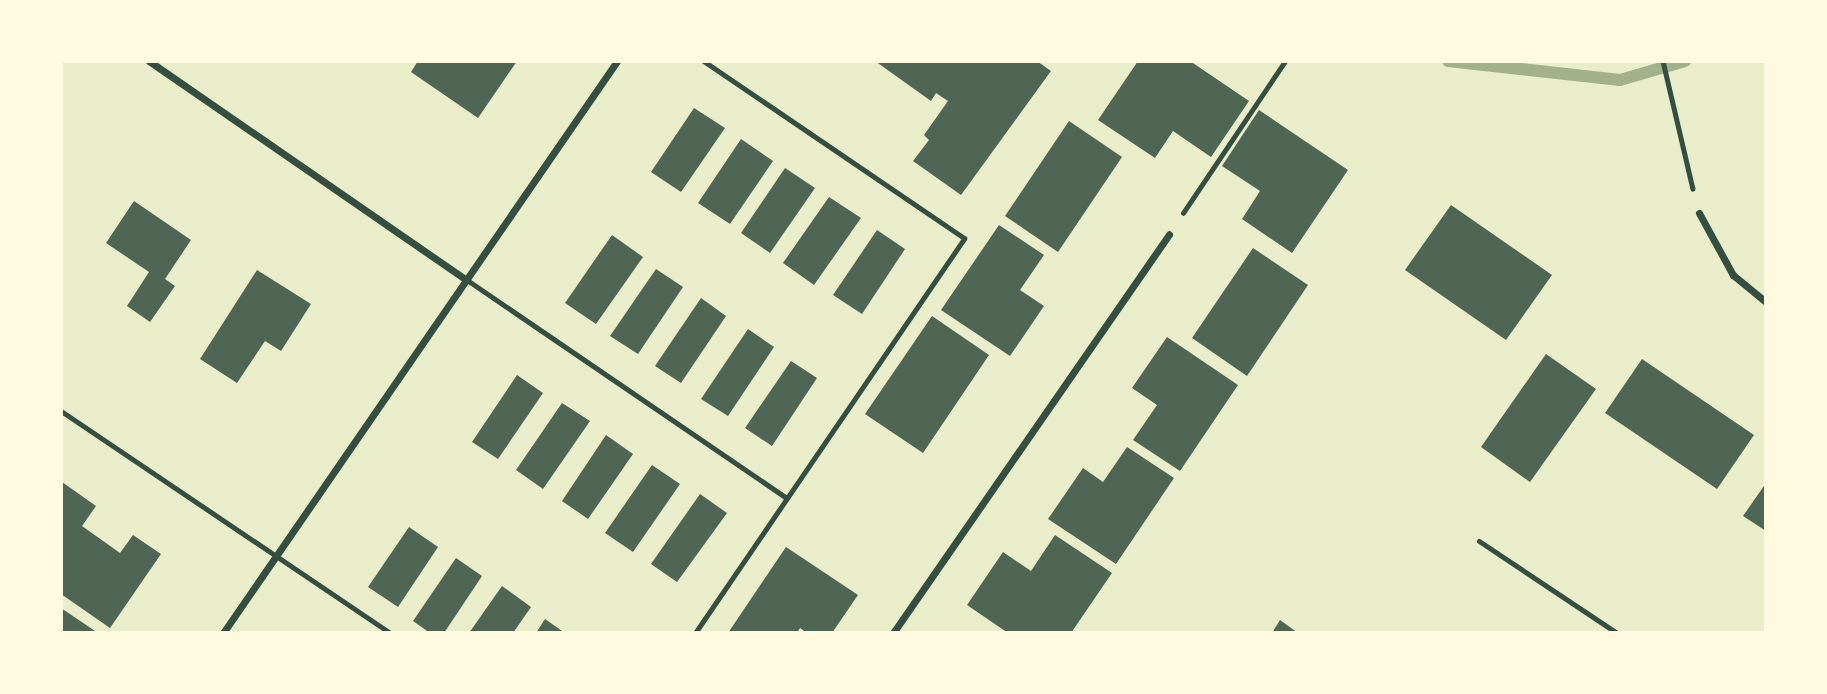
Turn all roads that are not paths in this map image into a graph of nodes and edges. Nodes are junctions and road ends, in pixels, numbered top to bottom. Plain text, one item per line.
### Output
1 (149, 61) edge
2 (617, 61) edge
3 (704, 61) edge
4 (1699, 213) road end
5 (1169, 234) road end
6 (467, 280) junction
7 (1766, 302) edge
8 (61, 411) edge
9 (787, 498) junction
10 (1479, 541) dead end
11 (276, 556) junction
12 (223, 633) edge
13 (390, 633) edge
14 (695, 633) edge
15 (893, 633) edge
16 (1617, 633) edge

1 - 6 street
2 - 6 street
3 - 9 lane
4 - 7 street
5 - 15 street
6 - 9 lane
6 - 11 street
8 - 11 lane
9 - 14 lane
10 - 16 lane
11 - 12 street
11 - 13 lane

